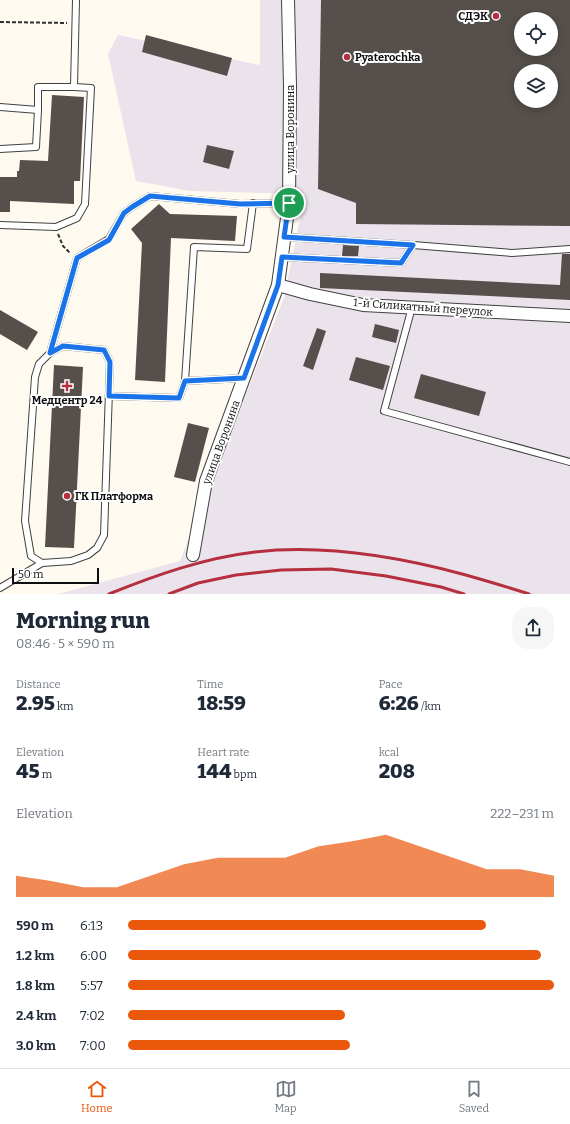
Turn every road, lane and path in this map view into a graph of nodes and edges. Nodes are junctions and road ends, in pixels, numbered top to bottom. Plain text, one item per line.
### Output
1 (76, 0) edge
2 (288, 0) edge
3 (0, 22) edge
4 (76, 23) junction
5 (74, 86) junction
6 (0, 107) edge
7 (38, 110) junction
8 (0, 149) edge
9 (253, 203) junction
10 (289, 203) junction
11 (0, 225) edge
12 (56, 227) junction
13 (284, 237) junction
14 (413, 245) junction
15 (570, 249) edge
16 (282, 257) junction
17 (77, 258) junction
18 (278, 285) junction
19 (412, 307) junction
20 (570, 316) edge
21 (50, 353) junction
22 (244, 378) junction
23 (185, 381) junction
24 (109, 396) junction
25 (570, 462) edge
26 (193, 555) dead end
27 (42, 564) junction
28 (0, 588) edge

1 - 4 lane
2 - 10 street, улица Воронина
3 - 4 path
4 - 5 lane
5 - 7 lane
5 - 12 lane
6 - 7 lane
7 - 8 lane
9 - 10 lane
9 - 17 lane
9 - 23 lane
10 - 13 street, улица Воронина
11 - 12 lane
12 - 17 path
13 - 14 lane
13 - 16 street, улица Воронина
14 - 15 lane
14 - 16 lane
16 - 18 street, улица Воронина
17 - 21 lane
18 - 19 street, 1-й Силикатный переулок
18 - 22 street, улица Воронина
19 - 20 street, 1-й Силикатный переулок
19 - 25 lane
21 - 24 lane
21 - 27 lane
22 - 23 lane
22 - 26 street, улица Воронина
23 - 24 lane
24 - 27 lane
27 - 28 lane

